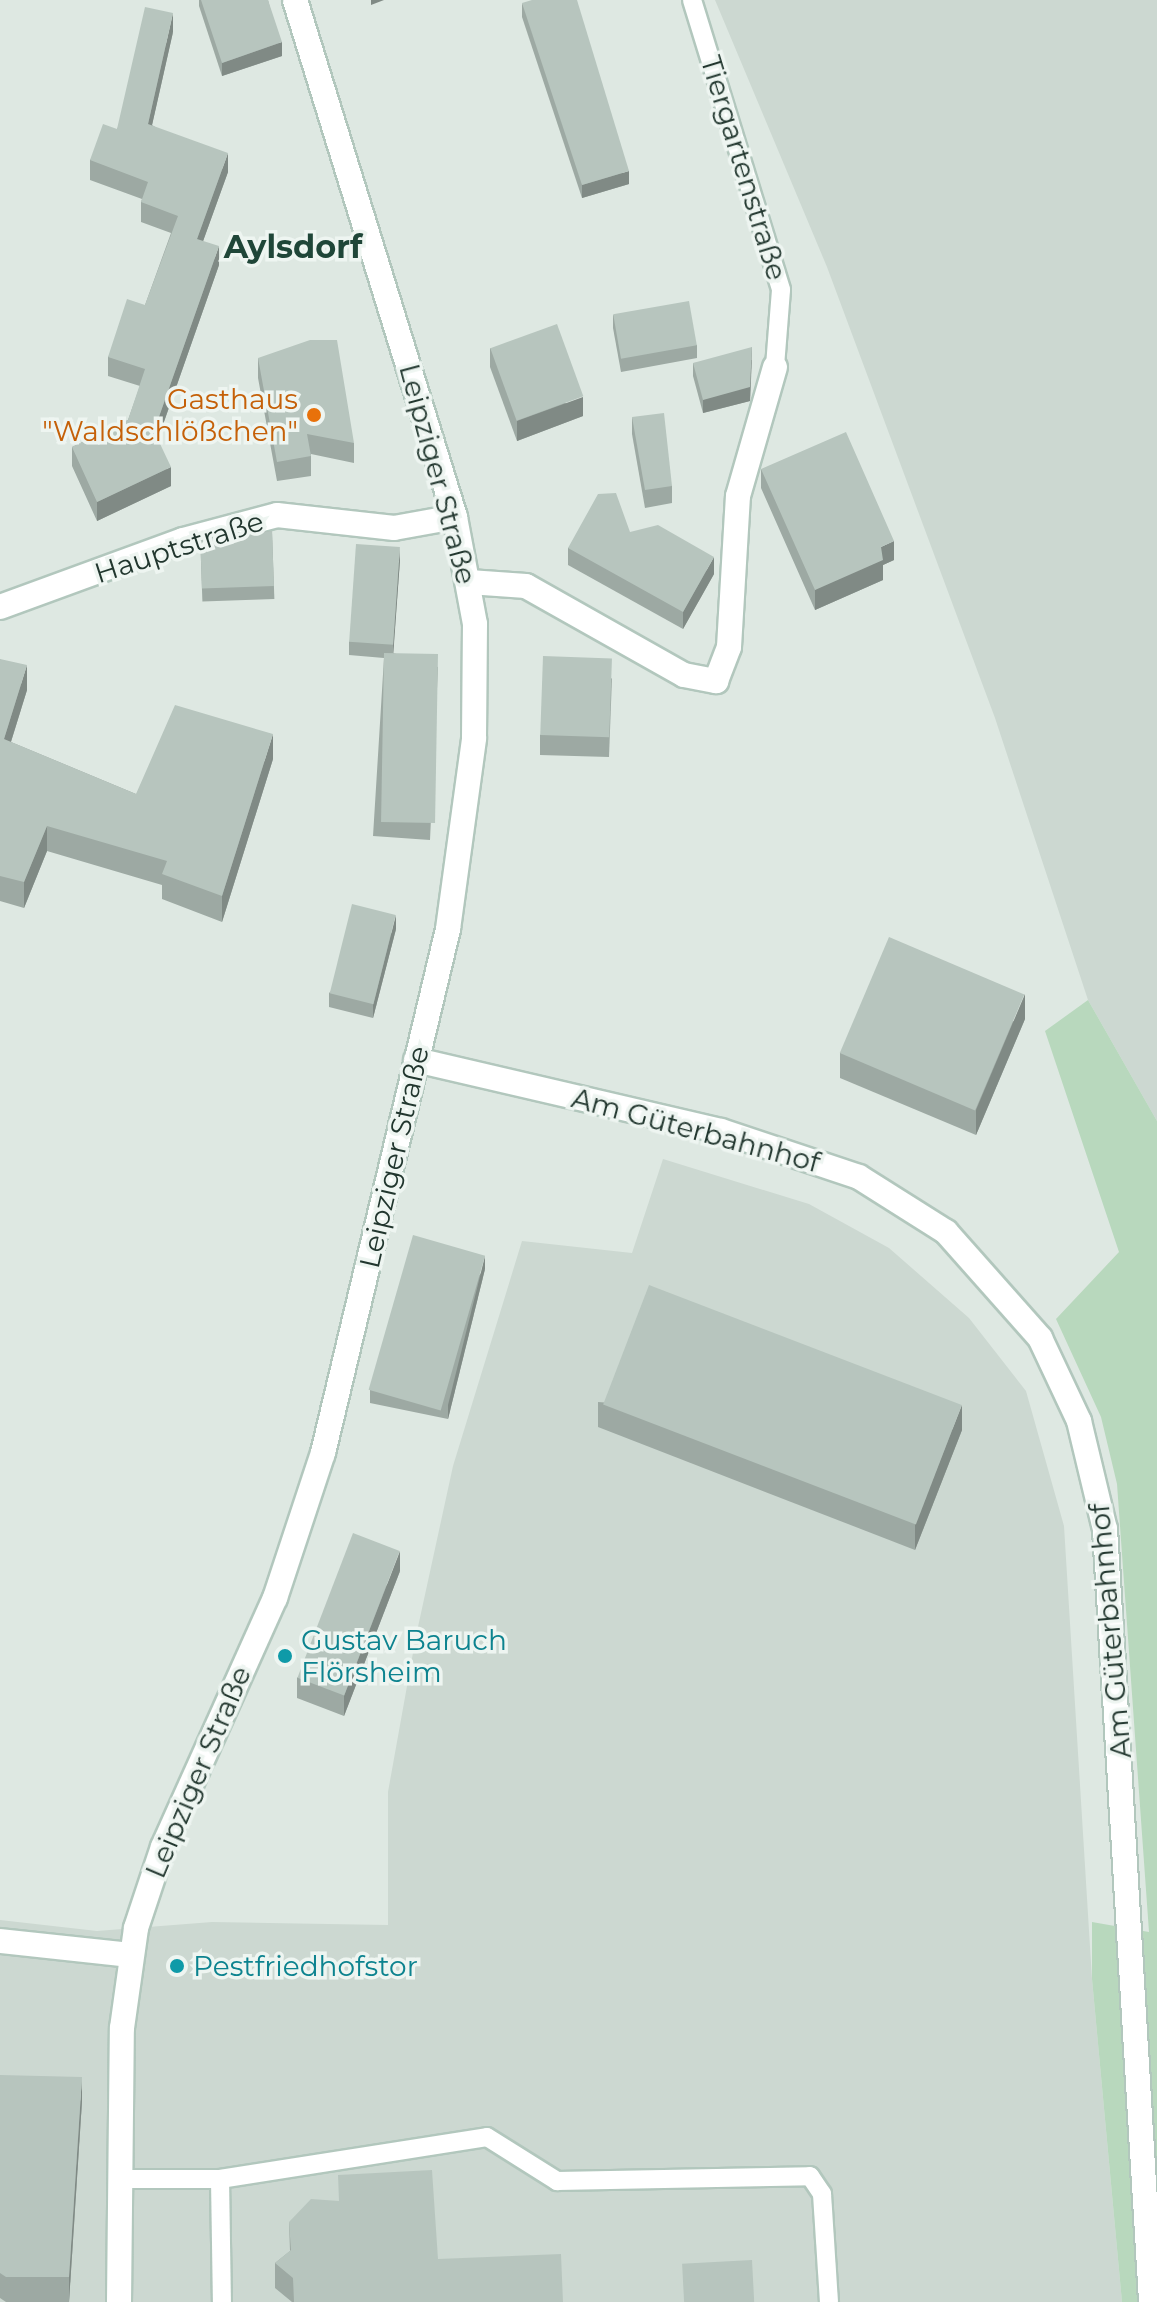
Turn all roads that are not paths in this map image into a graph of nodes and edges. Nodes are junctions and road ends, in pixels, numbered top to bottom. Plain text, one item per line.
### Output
1 (295, 0) edge
2 (692, 0) edge
3 (775, 367) joint
4 (455, 517) junction
5 (469, 582) junction
6 (0, 607) edge
7 (416, 1060) junction
8 (0, 1941) edge
9 (130, 1955) junction
10 (119, 2179) junction
11 (220, 2179) junction
12 (119, 2302) edge
13 (222, 2302) edge
14 (829, 2302) edge
15 (1151, 2302) edge

1 - 4 street, Leipziger Straße
2 - 3 lane, Tiergartenstraße
3 - 5 street, Tiergartenstraße
4 - 5 street, Leipziger Straße
4 - 6 street, Hauptstraße
5 - 7 street, Leipziger Straße
7 - 9 street, Leipziger Straße
7 - 15 street, Am Güterbahnhof
8 - 9 street
9 - 10 street, Leipziger Straße
10 - 11 lane
10 - 12 street, Leipziger Straße
11 - 13 lane
11 - 14 lane

